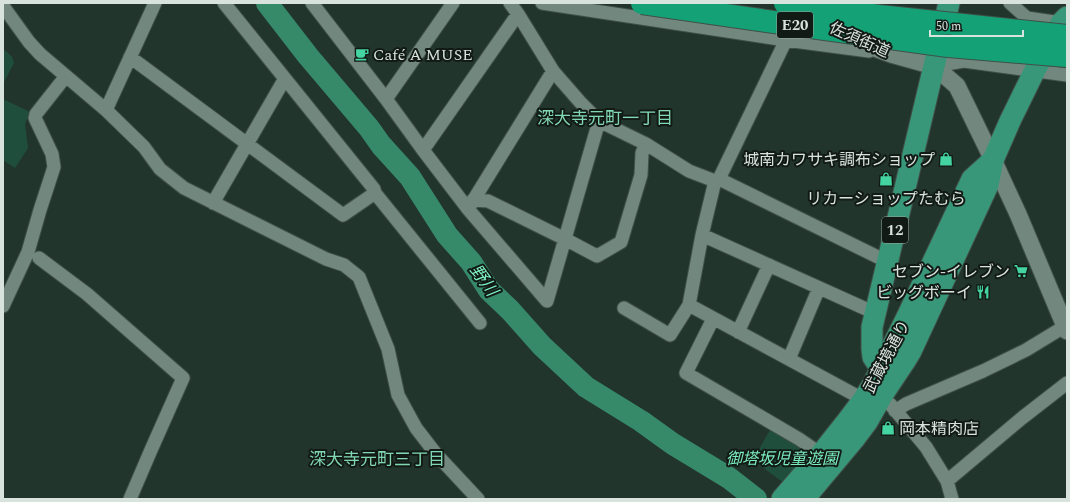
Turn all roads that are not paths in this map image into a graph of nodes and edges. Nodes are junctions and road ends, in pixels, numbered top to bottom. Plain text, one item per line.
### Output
1 (155, 3) edge
2 (224, 3) edge
3 (312, 3) edge
4 (453, 3) edge
5 (510, 3) edge
6 (542, 3) edge
7 (642, 3) edge
8 (785, 3) edge
9 (790, 3) edge
10 (948, 3) edge
11 (1010, 3) edge
12 (3, 6) edge
13 (518, 14) junction
14 (1065, 25) edge
15 (786, 40) junction
16 (948, 46) junction
17 (891, 54) junction
18 (1067, 56) edge
19 (130, 57) junction
20 (1067, 64) edge
21 (934, 66) junction
22 (1035, 70) junction
23 (553, 71) junction
24 (1067, 75) edge
25 (66, 76) junction
26 (284, 80) junction
27 (386, 99) junction
28 (106, 110) junction
29 (599, 121) junction
30 (246, 144) junction
31 (646, 144) junction
32 (423, 150) junction
33 (993, 160) junction
34 (717, 180) junction
35 (375, 193) junction
36 (213, 203) junction
37 (471, 204) junction
38 (702, 235) junction
39 (565, 239) junction
40 (39, 258) dead end
41 (888, 262) junction
42 (769, 265) junction
43 (819, 288) junction
44 (3, 305) edge
45 (688, 305) junction
46 (624, 308) dead end
47 (875, 313) junction
48 (714, 319) junction
49 (480, 323) dead end
50 (1066, 327) edge
51 (738, 332) junction
52 (789, 360) junction
53 (1067, 383) edge
54 (879, 394) junction
55 (821, 454) junction
56 (947, 480) junction
57 (130, 499) edge
58 (478, 499) edge
59 (782, 499) edge
60 (804, 499) edge
61 (952, 499) edge

1 - 19 street
2 - 26 street
3 - 27 street
4 - 27 street
5 - 13 street
6 - 15 street
7 - 16 highway, E20, bridge
8 - 14 highway, E20, bridge
9 - 17 street, 佐須街道
10 - 21 main road, 12
11 - 14 street
12 - 25 street
13 - 23 street
13 - 32 street
14 - 22 main road, 武蔵境通り
15 - 17 street
15 - 34 street
16 - 18 highway, E20, bridge
16 - 20 highway, bridge
17 - 21 street, 佐須街道
19 - 28 street
19 - 30 street
21 - 22 street
21 - 33 street
21 - 41 main road, 12
22 - 24 street
22 - 33 main road, 武蔵境通り
23 - 29 street
23 - 37 street
25 - 28 street
25 - 44 street
26 - 30 street
26 - 35 street
27 - 32 street
28 - 36 street
29 - 31 street
29 - 39 street
30 - 35 street
30 - 36 street
31 - 34 street
31 - 39 street
32 - 37 street
33 - 50 street
33 - 54 main road, 武蔵境通り
34 - 38 street
34 - 41 street
35 - 49 street
36 - 58 street
37 - 39 street
37 - 39 street
38 - 42 street
38 - 45 street
40 - 57 street
41 - 47 main road, 12
42 - 43 street
42 - 51 street
43 - 47 street
43 - 52 street
45 - 46 street
45 - 48 street
47 - 54 main road, 12
48 - 51 street
48 - 55 street
50 - 54 street
51 - 52 street
52 - 54 street
53 - 56 street
54 - 55 main road, 武蔵境通り
54 - 56 street
54 - 60 main road, 武蔵境通り
55 - 59 main road, 武蔵境通り
56 - 61 street

